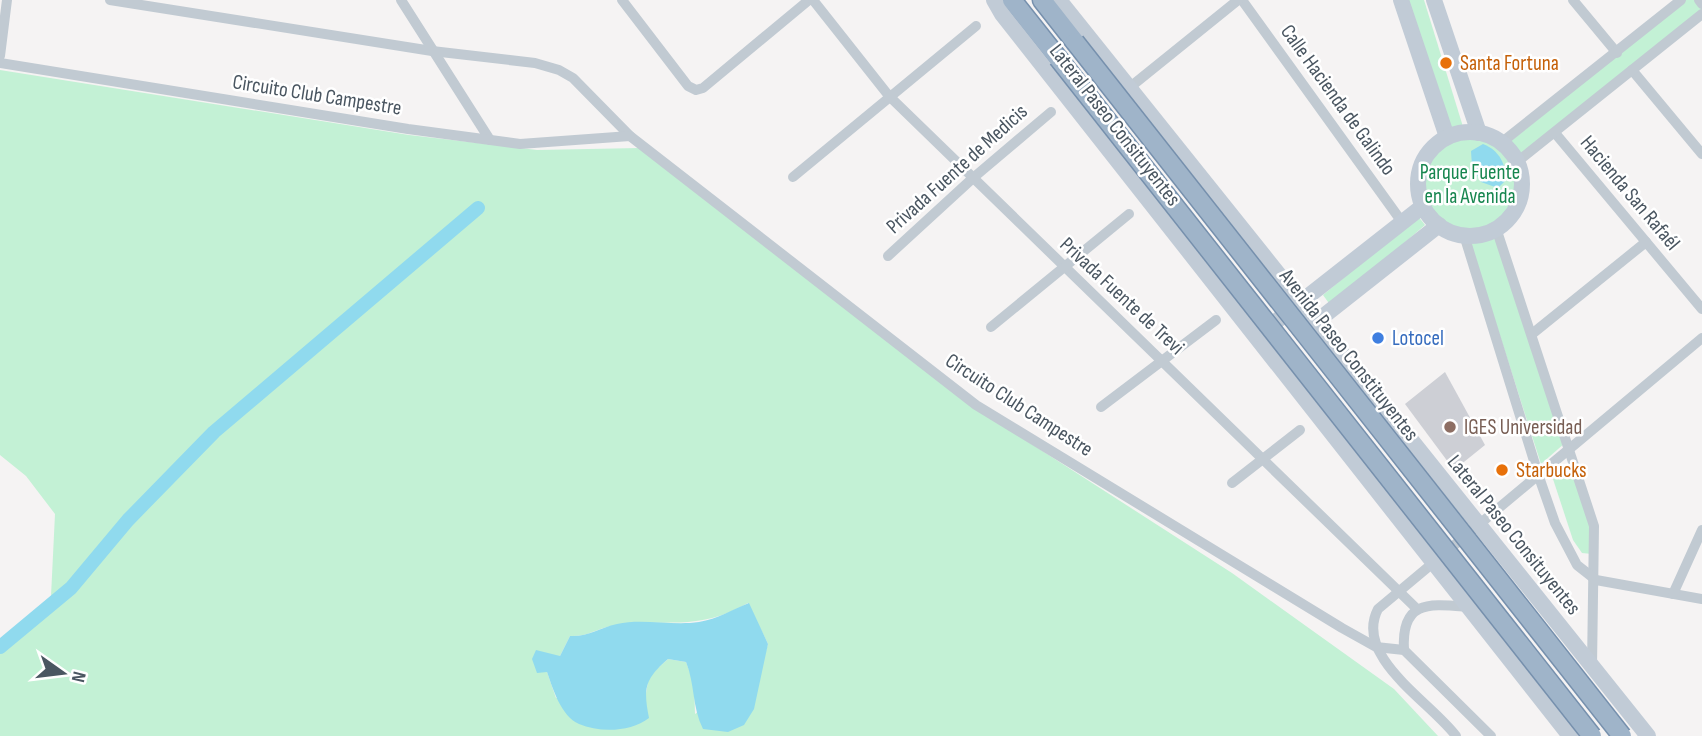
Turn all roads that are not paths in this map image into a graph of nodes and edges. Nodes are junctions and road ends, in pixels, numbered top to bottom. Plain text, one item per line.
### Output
1 (7, 0) edge
2 (110, 0) edge
3 (401, 0) edge
4 (622, 0) edge
5 (811, 0) edge
6 (994, 0) edge
7 (1012, 0) edge
8 (1042, 0) edge
9 (1059, 0) edge
10 (1240, 0) edge
11 (1401, 0) edge
12 (1434, 0) edge
13 (1573, 0) edge
14 (1681, 0) edge
15 (1702, 15) edge
16 (976, 26) dead end
17 (432, 51) junction
18 (1617, 53) junction
19 (0, 56) edge
20 (0, 63) edge
21 (1632, 70) junction
22 (1129, 88) junction
23 (889, 96) junction
24 (1051, 112) dead end
25 (1479, 133) junction
26 (1555, 133) junction
27 (630, 136) junction
28 (1447, 138) junction
29 (490, 140) junction
30 (1502, 143) junction
31 (1702, 154) edge
32 (1517, 162) junction
33 (793, 177) dead end
34 (973, 178) junction
35 (1423, 206) junction
36 (1129, 214) dead end
37 (1402, 222) junction
38 (1439, 225) junction
39 (1496, 228) junction
40 (1464, 235) junction
41 (1646, 242) junction
42 (888, 256) dead end
43 (1063, 268) junction
44 (1301, 302) junction
45 (1702, 309) edge
46 (1216, 320) dead end
47 (1316, 322) junction
48 (991, 327) dead end
49 (1532, 334) junction
50 (1256, 338) junction
51 (1702, 338) edge
52 (1163, 360) junction
53 (1101, 407) dead end
54 (1300, 430) dead end
55 (1570, 450) junction
56 (1264, 460) junction
57 (1539, 477) junction
58 (1232, 483) dead end
59 (1480, 526) junction
60 (1701, 536) edge
61 (1434, 564) junction
62 (1596, 580) junction
63 (1398, 590) junction
64 (1673, 594) junction
65 (1702, 599) edge
66 (1470, 607) junction
67 (1417, 608) junction
68 (1554, 618) junction
69 (1376, 647) junction
70 (1502, 649) junction
71 (1404, 650) junction
72 (1592, 666) junction
73 (1456, 736) edge
74 (1492, 736) edge
75 (1570, 736) edge
76 (1592, 736) edge
77 (1622, 736) edge
78 (1648, 736) edge

1 - 19 street
2 - 17 street, Circuito Club Campestre
3 - 17 street
4 - 5 street
5 - 23 street, Privada Fuente de Trevi
6 - 50 main road, Lateral Paseo Consituyentes
7 - 76 highway, Avenida Paseo Constituyentes, bridge
8 - 77 highway, Avenida Paseo Constituyentes, bridge
9 - 22 main road, Lateral Paseo Consituyentes
10 - 22 street
10 - 37 street, Calle Hacienda de Galindo
11 - 28 main road
12 - 25 main road
13 - 18 street
14 - 18 street
15 - 21 street
16 - 23 street
17 - 27 street, Circuito Club Campestre
17 - 29 street
18 - 30 street
20 - 29 street, Circuito Club Campestre
21 - 26 street
21 - 31 street
22 - 44 main road, Lateral Paseo Consituyentes
23 - 33 street
23 - 34 street, Privada Fuente de Trevi
24 - 34 street, Privada Fuente de Medicis
25 - 28 main road
25 - 30 main road
26 - 32 street
26 - 41 street, Hacienda San Rafaél
27 - 29 street, Circuito Club Campestre
27 - 69 street, Circuito Club Campestre
28 - 35 main road
30 - 32 main road
32 - 39 main road
34 - 42 street, Privada Fuente de Medicis
34 - 43 street, Privada Fuente de Trevi
35 - 37 main road
35 - 38 main road
36 - 43 street
37 - 44 main road
38 - 40 main road
38 - 47 main road
39 - 40 main road
39 - 49 street
40 - 57 street
41 - 45 street, Hacienda San Rafaél
41 - 49 street
43 - 48 street
43 - 52 street, Privada Fuente de Trevi
44 - 47 main road, Lateral Paseo Consituyentes
44 - 50 main road
46 - 52 street
47 - 59 main road, Lateral Paseo Consituyentes
49 - 55 street
50 - 61 main road, Lateral Paseo Consituyentes
51 - 55 street
52 - 53 street
52 - 56 street, Privada Fuente de Trevi
54 - 56 street
55 - 57 street
55 - 62 street
56 - 58 street
56 - 63 street, Privada Fuente de Trevi
57 - 59 street
57 - 62 street
59 - 61 street
59 - 68 main road, Lateral Paseo Consituyentes
60 - 64 street
61 - 63 street
61 - 66 main road, Lateral Paseo Consituyentes
62 - 64 street
62 - 72 street
63 - 67 street, Privada Fuente de Trevi
63 - 69 street
64 - 65 street
66 - 67 street
66 - 70 main road, Lateral Paseo Consituyentes
67 - 71 street
68 - 70 main road
68 - 72 main road, Lateral Paseo Consituyentes
69 - 71 street, Circuito Club Campestre
69 - 73 street, Circuito Club Campestre
70 - 75 main road, Lateral Paseo Consituyentes
71 - 74 street
72 - 78 main road, Lateral Paseo Consituyentes

